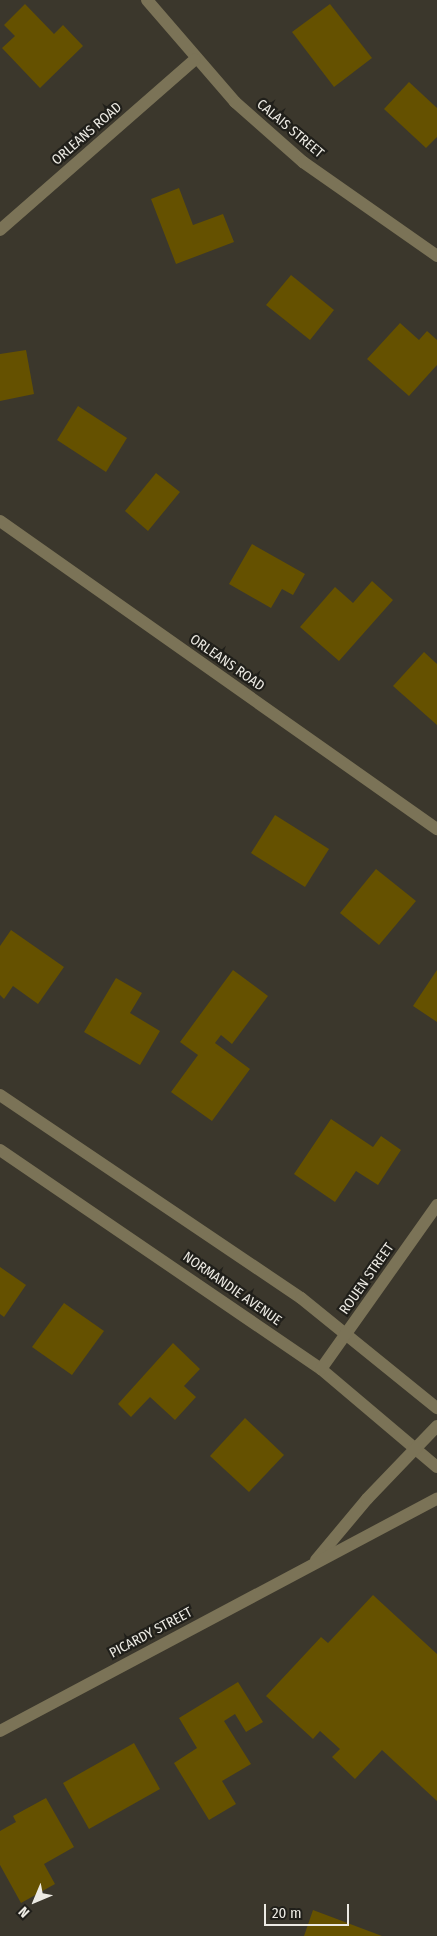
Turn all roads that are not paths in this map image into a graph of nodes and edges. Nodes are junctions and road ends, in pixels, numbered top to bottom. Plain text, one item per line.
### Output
1 (147, 0) edge
2 (195, 59) junction
3 (0, 230) edge
4 (437, 256) edge
5 (0, 521) edge
6 (437, 829) edge
7 (0, 1094) edge
8 (0, 1150) edge
9 (437, 1205) edge
10 (348, 1332) junction
11 (321, 1369) junction
12 (437, 1408) edge
13 (437, 1426) edge
14 (417, 1449) junction
15 (437, 1467) edge
16 (437, 1499) edge
17 (316, 1560) junction
18 (0, 1731) edge

1 - 2 street, CALAIS STREET
2 - 3 street, ORLEANS ROAD
2 - 4 street, CALAIS STREET
5 - 6 street, ORLEANS ROAD
7 - 10 street
8 - 11 street, NORMANDIE AVENUE
9 - 10 street, ROUEN STREET
10 - 11 street, ROUEN STREET
10 - 12 street
11 - 14 street, NORMANDIE AVENUE
13 - 14 street, PICARDY STREET
14 - 15 street, NORMANDIE AVENUE
14 - 17 street, PICARDY STREET
16 - 17 street, PICARDY STREET
17 - 18 street, PICARDY STREET

